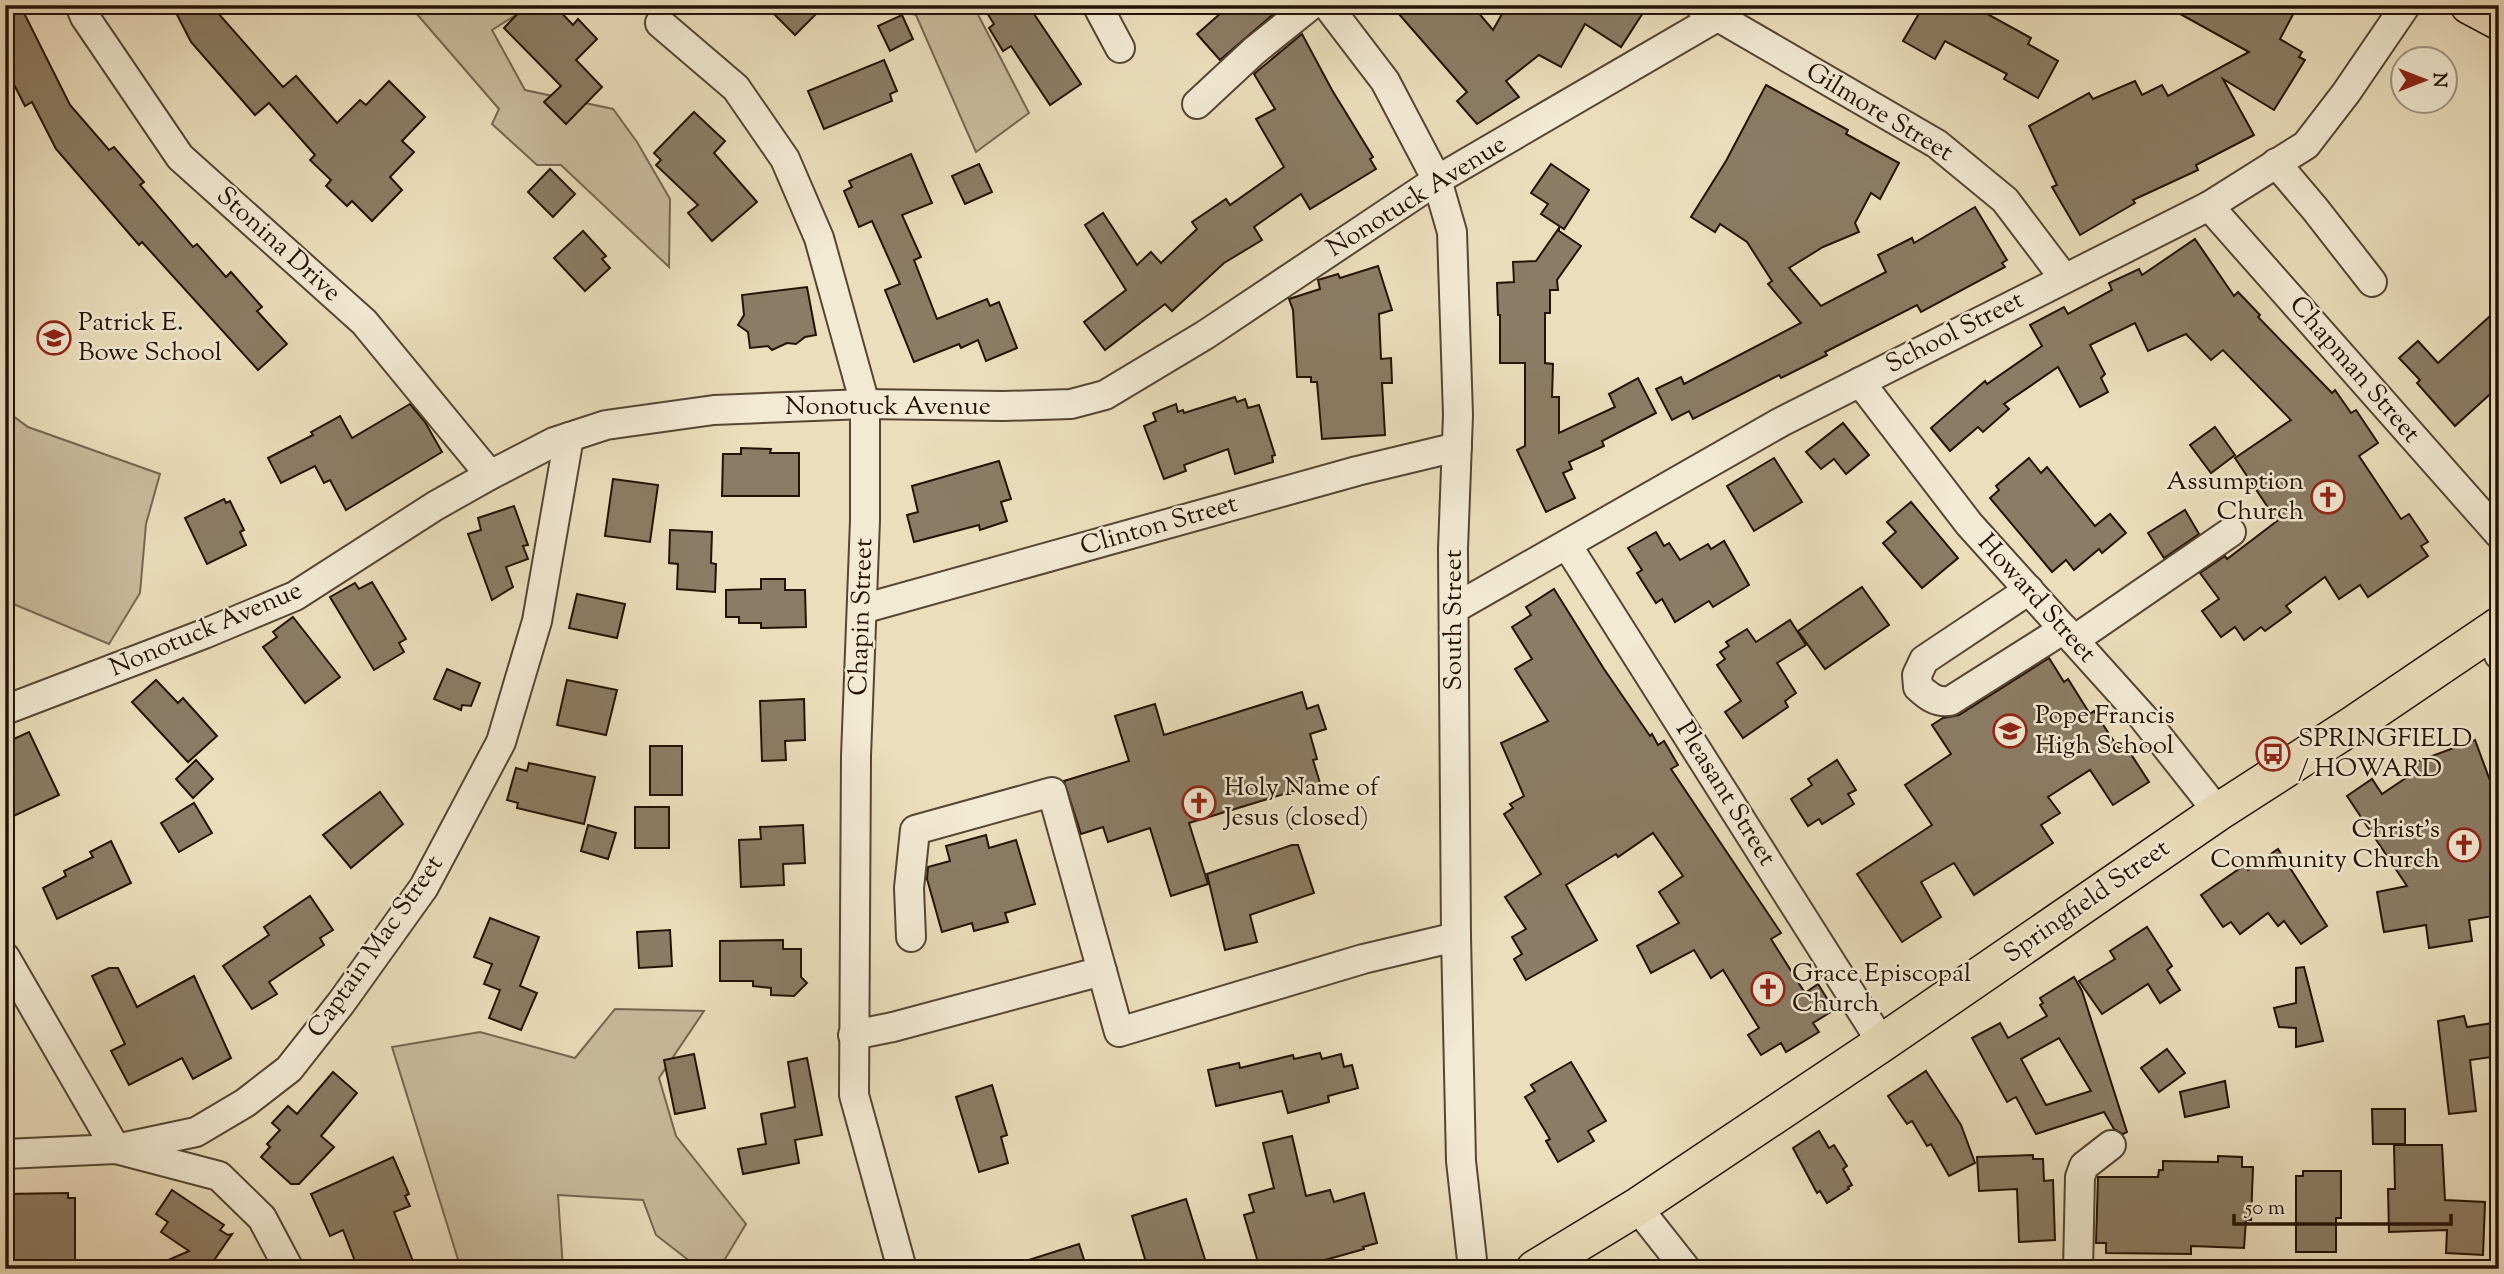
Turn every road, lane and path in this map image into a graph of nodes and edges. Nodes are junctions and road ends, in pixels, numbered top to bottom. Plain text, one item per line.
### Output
1 (80, 5) edge
2 (1097, 5) edge
3 (1311, 5) edge
4 (1327, 5) edge
5 (2406, 5) edge
6 (2469, 5) edge
7 (1713, 9) edge
8 (2499, 21) edge
9 (660, 23) dead end
10 (1120, 48) dead end
11 (1197, 104) dead end
12 (2276, 163) junction
13 (1437, 180) junction
14 (2209, 206) junction
15 (2064, 278) junction
16 (2371, 282) dead end
17 (1860, 382) junction
18 (864, 404) junction
19 (569, 437) junction
20 (1457, 447) junction
21 (490, 475) junction
22 (2231, 532) dead end
23 (2499, 534) edge
24 (1567, 545) junction
25 (2029, 590) junction
26 (1455, 608) junction
27 (862, 609) junction
28 (2069, 635) junction
29 (2496, 637) edge
30 (5, 710) edge
31 (2218, 811) junction
32 (911, 937) dead end
33 (1456, 937) junction
34 (5, 957) edge
35 (1102, 971) junction
36 (853, 1035) junction
37 (1882, 1043) junction
38 (2111, 1144) dead end
39 (116, 1149) junction
40 (5, 1154) edge
41 (1637, 1207) junction
42 (289, 1269) edge
43 (902, 1269) edge
44 (1473, 1269) edge
45 (1535, 1269) edge
46 (1686, 1269) edge
47 (2078, 1269) edge

1 - 21 street, Stonina Drive
2 - 10 street
3 - 11 street
4 - 13 street, South Street
5 - 12 street, School Street
6 - 8 main road
7 - 13 street, Nonotuck Avenue
7 - 15 street, Gilmore Street
9 - 18 street, Chapin Street
12 - 14 street, School Street
12 - 16 street
13 - 18 street, Nonotuck Avenue
13 - 20 street, South Street
14 - 15 street, School Street
14 - 23 street, Chapman Street
15 - 17 street, School Street
17 - 24 street, School Street
17 - 25 street, Howard Street
18 - 19 street, Nonotuck Avenue
18 - 27 street, Chapin Street
19 - 21 street, Nonotuck Avenue
19 - 39 street, Captain Mac Street
20 - 26 street, South Street
20 - 27 street, Clinton Street
21 - 30 street, Nonotuck Avenue
22 - 28 street
24 - 26 street, School Street
24 - 37 street, Pleasant Street
25 - 28 street, Howard Street
25 - 28 street
26 - 33 street, South Street
27 - 36 street, Chapin Street
28 - 31 street, Howard Street
29 - 31 main road, Springfield Street
31 - 37 main road, Springfield Street
32 - 35 street
33 - 35 street
33 - 44 street, South Street
34 - 39 street
35 - 36 street
36 - 43 street, Chapin Street
37 - 41 main road, Springfield Street
38 - 47 street
39 - 40 street
39 - 42 street
41 - 45 main road, Springfield Street
41 - 46 street

